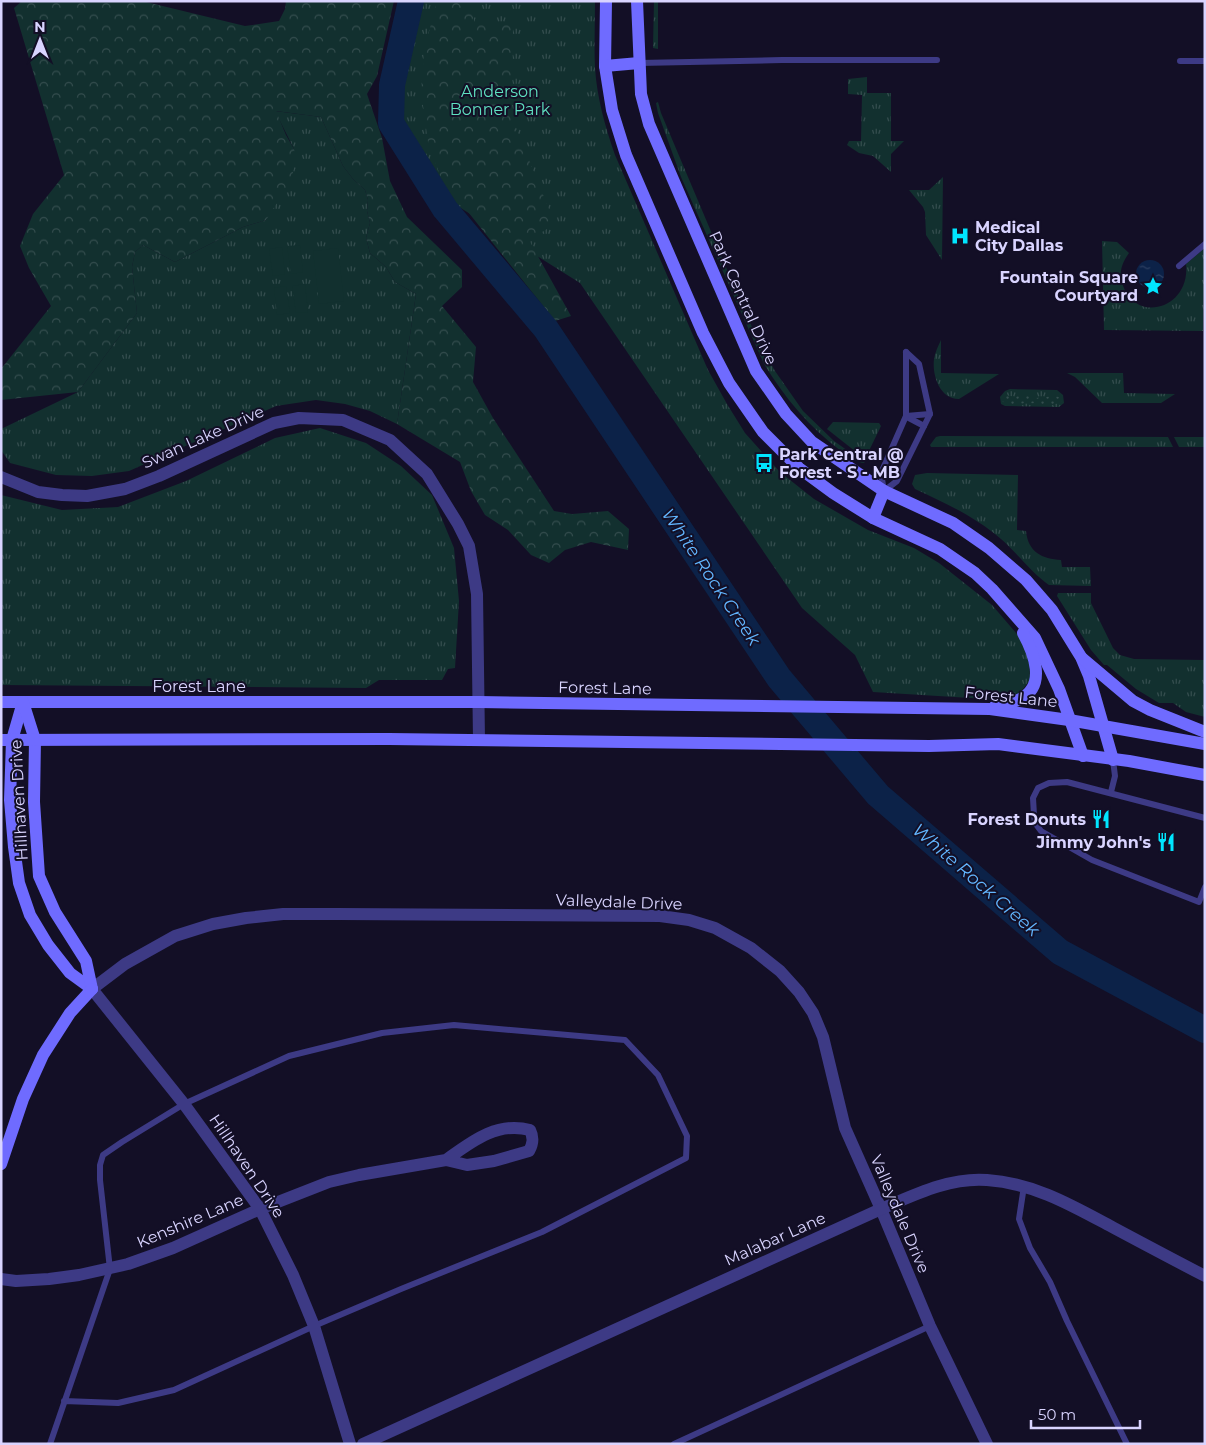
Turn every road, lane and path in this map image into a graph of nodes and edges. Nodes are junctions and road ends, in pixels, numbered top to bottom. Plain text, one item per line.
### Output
1 (606, 1) edge
2 (636, 1) edge
3 (937, 60) dead end
4 (1180, 61) dead end
5 (1205, 61) edge
6 (639, 63) junction
7 (605, 66) junction
8 (1205, 244) edge
9 (1179, 266) dead end
10 (930, 414) junction
11 (906, 416) junction
12 (924, 426) junction
13 (1, 477) edge
14 (884, 491) junction
15 (873, 518) junction
16 (1007, 605) junction
17 (1081, 657) junction
18 (1, 702) edge
19 (22, 702) junction
20 (479, 702) junction
21 (990, 709) junction
22 (1069, 720) junction
23 (1104, 726) junction
24 (1205, 732) edge
25 (7, 740) edge
26 (35, 740) junction
27 (478, 740) junction
28 (1205, 744) edge
29 (1083, 756) junction
30 (1113, 760) junction
31 (1205, 775) edge
32 (1112, 792) junction
33 (1205, 818) edge
34 (1205, 887) edge
35 (92, 989) junction
36 (184, 1104) junction
37 (446, 1160) junction
38 (1, 1164) edge
39 (1024, 1186) junction
40 (260, 1209) junction
41 (881, 1209) junction
42 (110, 1269) junction
43 (1205, 1276) edge
44 (1, 1279) edge
45 (314, 1326) junction
46 (930, 1326) junction
47 (64, 1401) junction
48 (984, 1443) edge
49 (50, 1444) edge
50 (350, 1444) edge
51 (363, 1444) edge
52 (674, 1444) edge
53 (1127, 1444) edge

1 - 7 main road
2 - 6 main road, Park Central Drive
3 - 6 lane
4 - 5 lane
6 - 7 main road
6 - 14 main road, Park Central Drive
7 - 15 main road
8 - 9 lane
10 - 11 lane
10 - 11 lane
10 - 12 lane
11 - 12 lane
11 - 14 lane
12 - 14 lane
13 - 20 street, Swan Lake Drive
14 - 15 main road
14 - 17 main road, Park Central Drive
15 - 16 main road
16 - 21 main road
16 - 22 main road
17 - 23 main road, Park Central Drive
17 - 24 main road
18 - 19 main road, Forest Lane
19 - 20 main road, Forest Lane
19 - 25 main road, Hillhaven Drive
19 - 26 main road, Hillhaven Drive
20 - 21 main road, Forest Lane
20 - 27 street, Swan Lake Drive
21 - 22 main road, Forest Lane
22 - 23 main road, Forest Lane
22 - 29 main road
23 - 28 main road, Forest Lane
23 - 30 main road, Park Central Drive
25 - 26 main road
25 - 35 main road, Hillhaven Drive
26 - 27 main road
26 - 35 main road, Hillhaven Drive
27 - 29 main road
29 - 30 main road
30 - 31 main road
30 - 32 lane
32 - 33 lane
32 - 34 lane
35 - 36 street, Hillhaven Drive
35 - 38 main road
35 - 41 street, Valleydale Drive
36 - 40 street, Hillhaven Drive
36 - 42 lane
36 - 45 lane
37 - 37 street, Kenshire Lane
37 - 40 street, Kenshire Lane
39 - 41 street, Malabar Lane
39 - 43 street, Malabar Lane
39 - 53 lane
40 - 42 street, Kenshire Lane
40 - 45 street, Hillhaven Drive
41 - 46 street, Valleydale Drive
41 - 51 street, Malabar Lane
42 - 44 street, Kenshire Lane
42 - 47 lane
45 - 47 lane
45 - 50 street, Hillhaven Drive
46 - 48 street, Valleydale Drive
46 - 52 lane
47 - 49 lane

